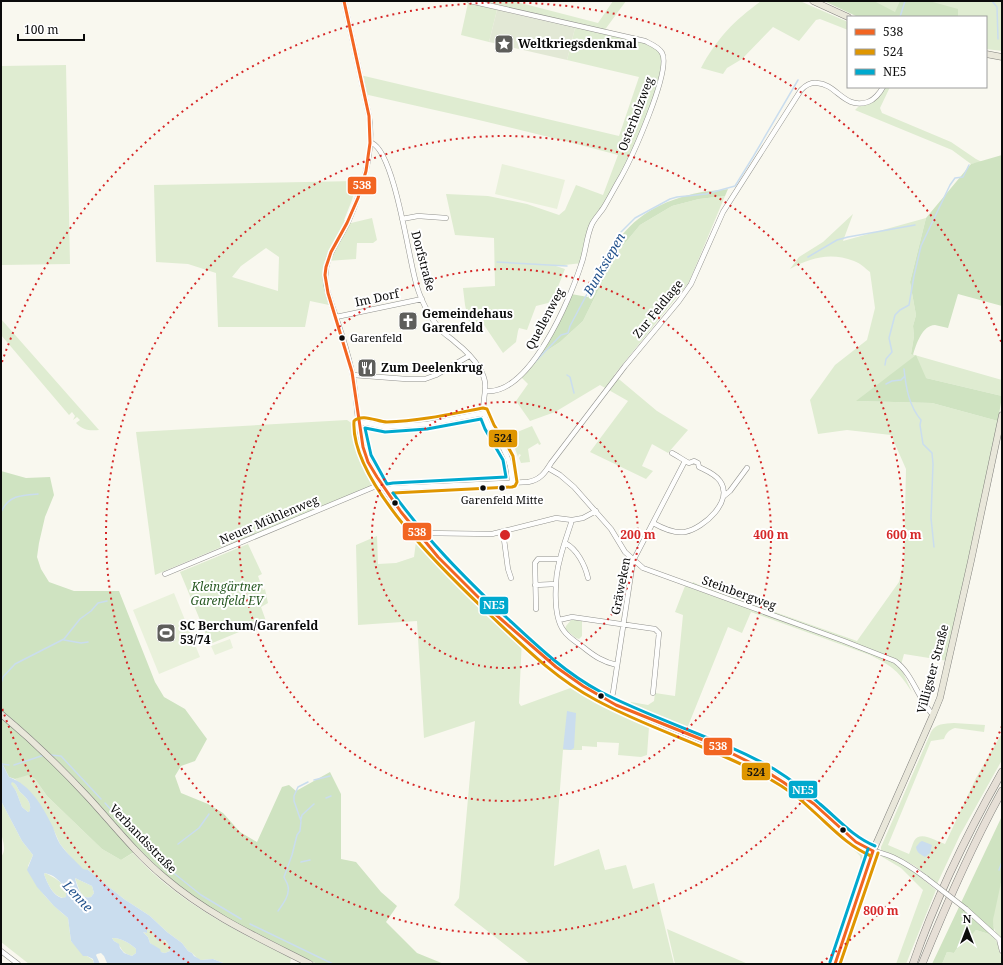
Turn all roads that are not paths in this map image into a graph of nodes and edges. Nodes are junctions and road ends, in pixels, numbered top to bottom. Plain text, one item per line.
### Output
1 (344, 1) edge
2 (470, 1) edge
3 (813, 1) edge
4 (847, 17) edge
5 (987, 54) edge
6 (1002, 56) edge
7 (882, 88) edge
8 (372, 143) junction
9 (446, 218) dead end
10 (402, 219) junction
11 (590, 230) joint
12 (422, 299) junction
13 (336, 317) junction
14 (469, 356) junction
15 (353, 375) junction
16 (486, 391) junction
17 (484, 413) junction
18 (1002, 415) edge
19 (359, 423) junction
20 (672, 453) dead end
21 (684, 461) junction
22 (548, 468) junction
23 (747, 468) dead end
24 (512, 482) junction
25 (381, 484) junction
26 (386, 490) junction
27 (724, 496) junction
28 (596, 512) junction
29 (572, 520) junction
30 (653, 523) junction
31 (503, 532) junction
32 (417, 534) junction
33 (565, 543) junction
34 (559, 559) junction
35 (633, 561) junction
36 (165, 574) dead end
37 (511, 578) dead end
38 (588, 578) dead end
39 (556, 584) junction
40 (535, 585) junction
41 (536, 609) dead end
42 (559, 620) junction
43 (623, 624) junction
44 (617, 665) junction
45 (653, 693) dead end
46 (610, 701) junction
47 (1, 714) edge
48 (934, 716) junction
49 (1002, 772) edge
50 (1002, 791) edge
51 (873, 852) junction
52 (1, 951) edge
53 (1002, 951) edge
54 (18, 964) edge
55 (310, 964) edge
56 (834, 964) edge
57 (913, 964) edge
58 (922, 964) edge

1 - 8 street
2 - 11 street, Osterholzweg
3 - 4 main road
5 - 6 main road
7 - 22 street, Zur Feldlage
8 - 10 street, Dorfstraße
8 - 13 street
9 - 10 street
10 - 12 street, Dorfstraße
11 - 16 street, Quellenweg
12 - 13 street, Im Dorf
12 - 14 street, Dorfstraße
13 - 15 street
14 - 15 street
14 - 16 street, Dorfstraße
15 - 19 street
16 - 17 street, Dorfstraße
17 - 19 street
17 - 24 street, Dorfstraße
18 - 48 main road, Villigster Straße
19 - 25 street
20 - 21 street
21 - 27 street
21 - 30 street, Gräweken
22 - 24 street, Zur Feldlage
22 - 28 street, Steinbergweg
23 - 27 street
24 - 26 street, Zur Feldlage
25 - 26 street
25 - 36 street, Neuer Mühlenweg
26 - 32 street
27 - 30 street
28 - 29 street
28 - 35 street, Steinbergweg
29 - 31 street
29 - 33 street
30 - 35 street, Gräweken
31 - 32 street
31 - 37 street
32 - 46 street
33 - 34 street
33 - 38 street
34 - 39 street
34 - 40 street
35 - 43 street, Gräweken
35 - 48 street, Steinbergweg
39 - 40 street
39 - 42 street
40 - 41 street
42 - 43 street
42 - 44 street
43 - 44 street, Gräweken
43 - 45 street
44 - 46 street, Gräweken
46 - 51 street
47 - 55 main road, Verbandsstraße
48 - 51 main road, Villigster Straße
49 - 57 highway
50 - 58 highway
51 - 53 street, bridge
51 - 56 main road, Villigster Straße
52 - 54 street

